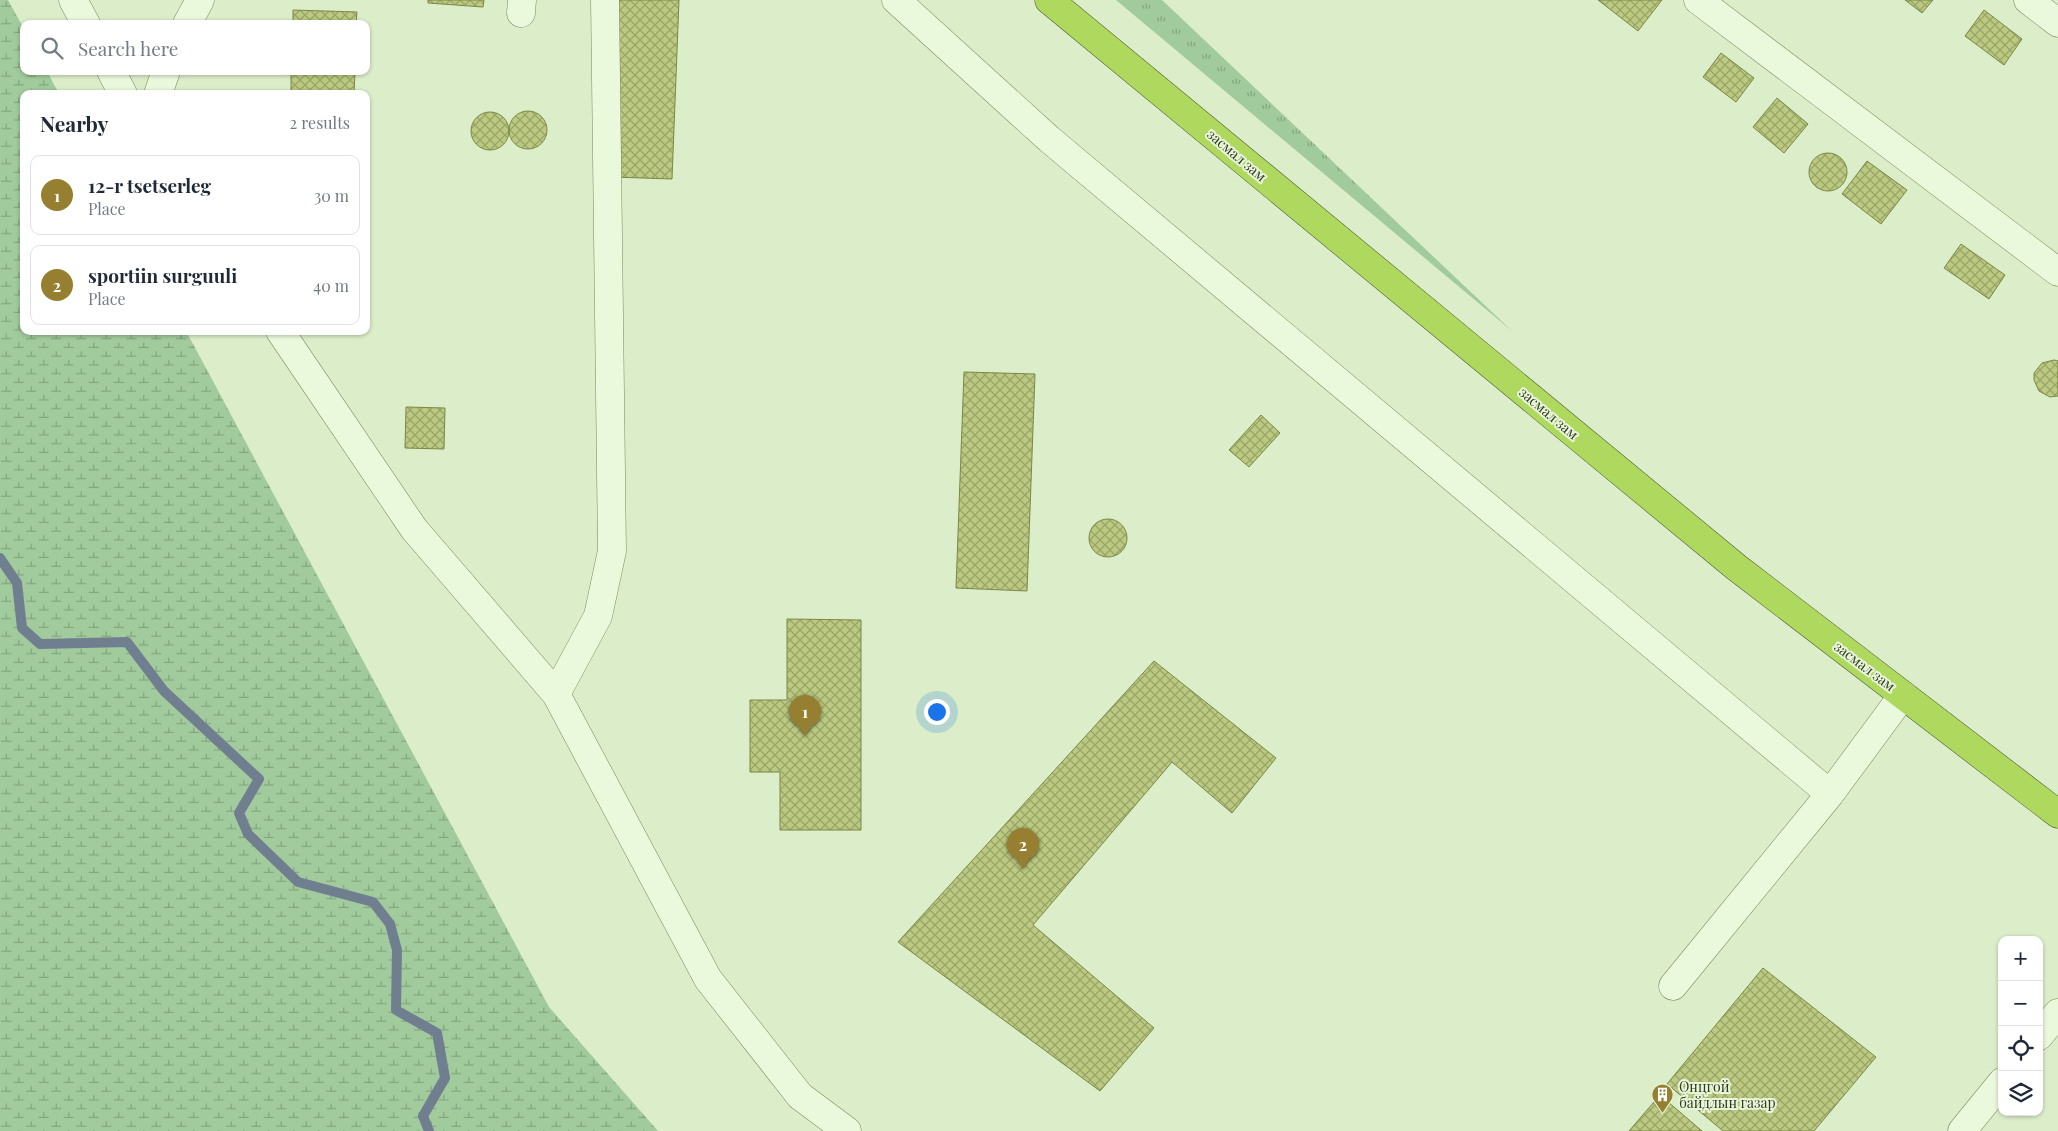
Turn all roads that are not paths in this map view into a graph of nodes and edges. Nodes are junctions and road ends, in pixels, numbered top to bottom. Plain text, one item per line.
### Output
1 (73, 0) edge
2 (200, 0) edge
3 (604, 0) edge
4 (896, 0) edge
5 (1049, 0) edge
6 (1698, 0) edge
7 (2028, 0) edge
8 (84, 20) edge
9 (189, 20) edge
10 (2058, 23) edge
11 (113, 75) edge
12 (165, 75) edge
13 (121, 90) edge
14 (159, 90) edge
15 (2058, 272) edge
16 (283, 335) edge
17 (556, 694) junction
18 (1903, 695) junction
19 (1830, 794) junction
20 (2058, 814) edge
21 (1673, 986) dead end
22 (2058, 1013) edge
23 (2043, 1031) edge
24 (1998, 1087) edge
25 (847, 1131) edge
26 (1962, 1131) edge

1 - 8 street
2 - 9 street
3 - 17 street
4 - 19 street
5 - 18 highway, засмал зам
6 - 15 street
7 - 10 street
11 - 13 street
12 - 14 street
16 - 17 street
17 - 25 street
18 - 19 street
18 - 20 highway, засмал зам
19 - 21 street
22 - 23 street
24 - 26 street

